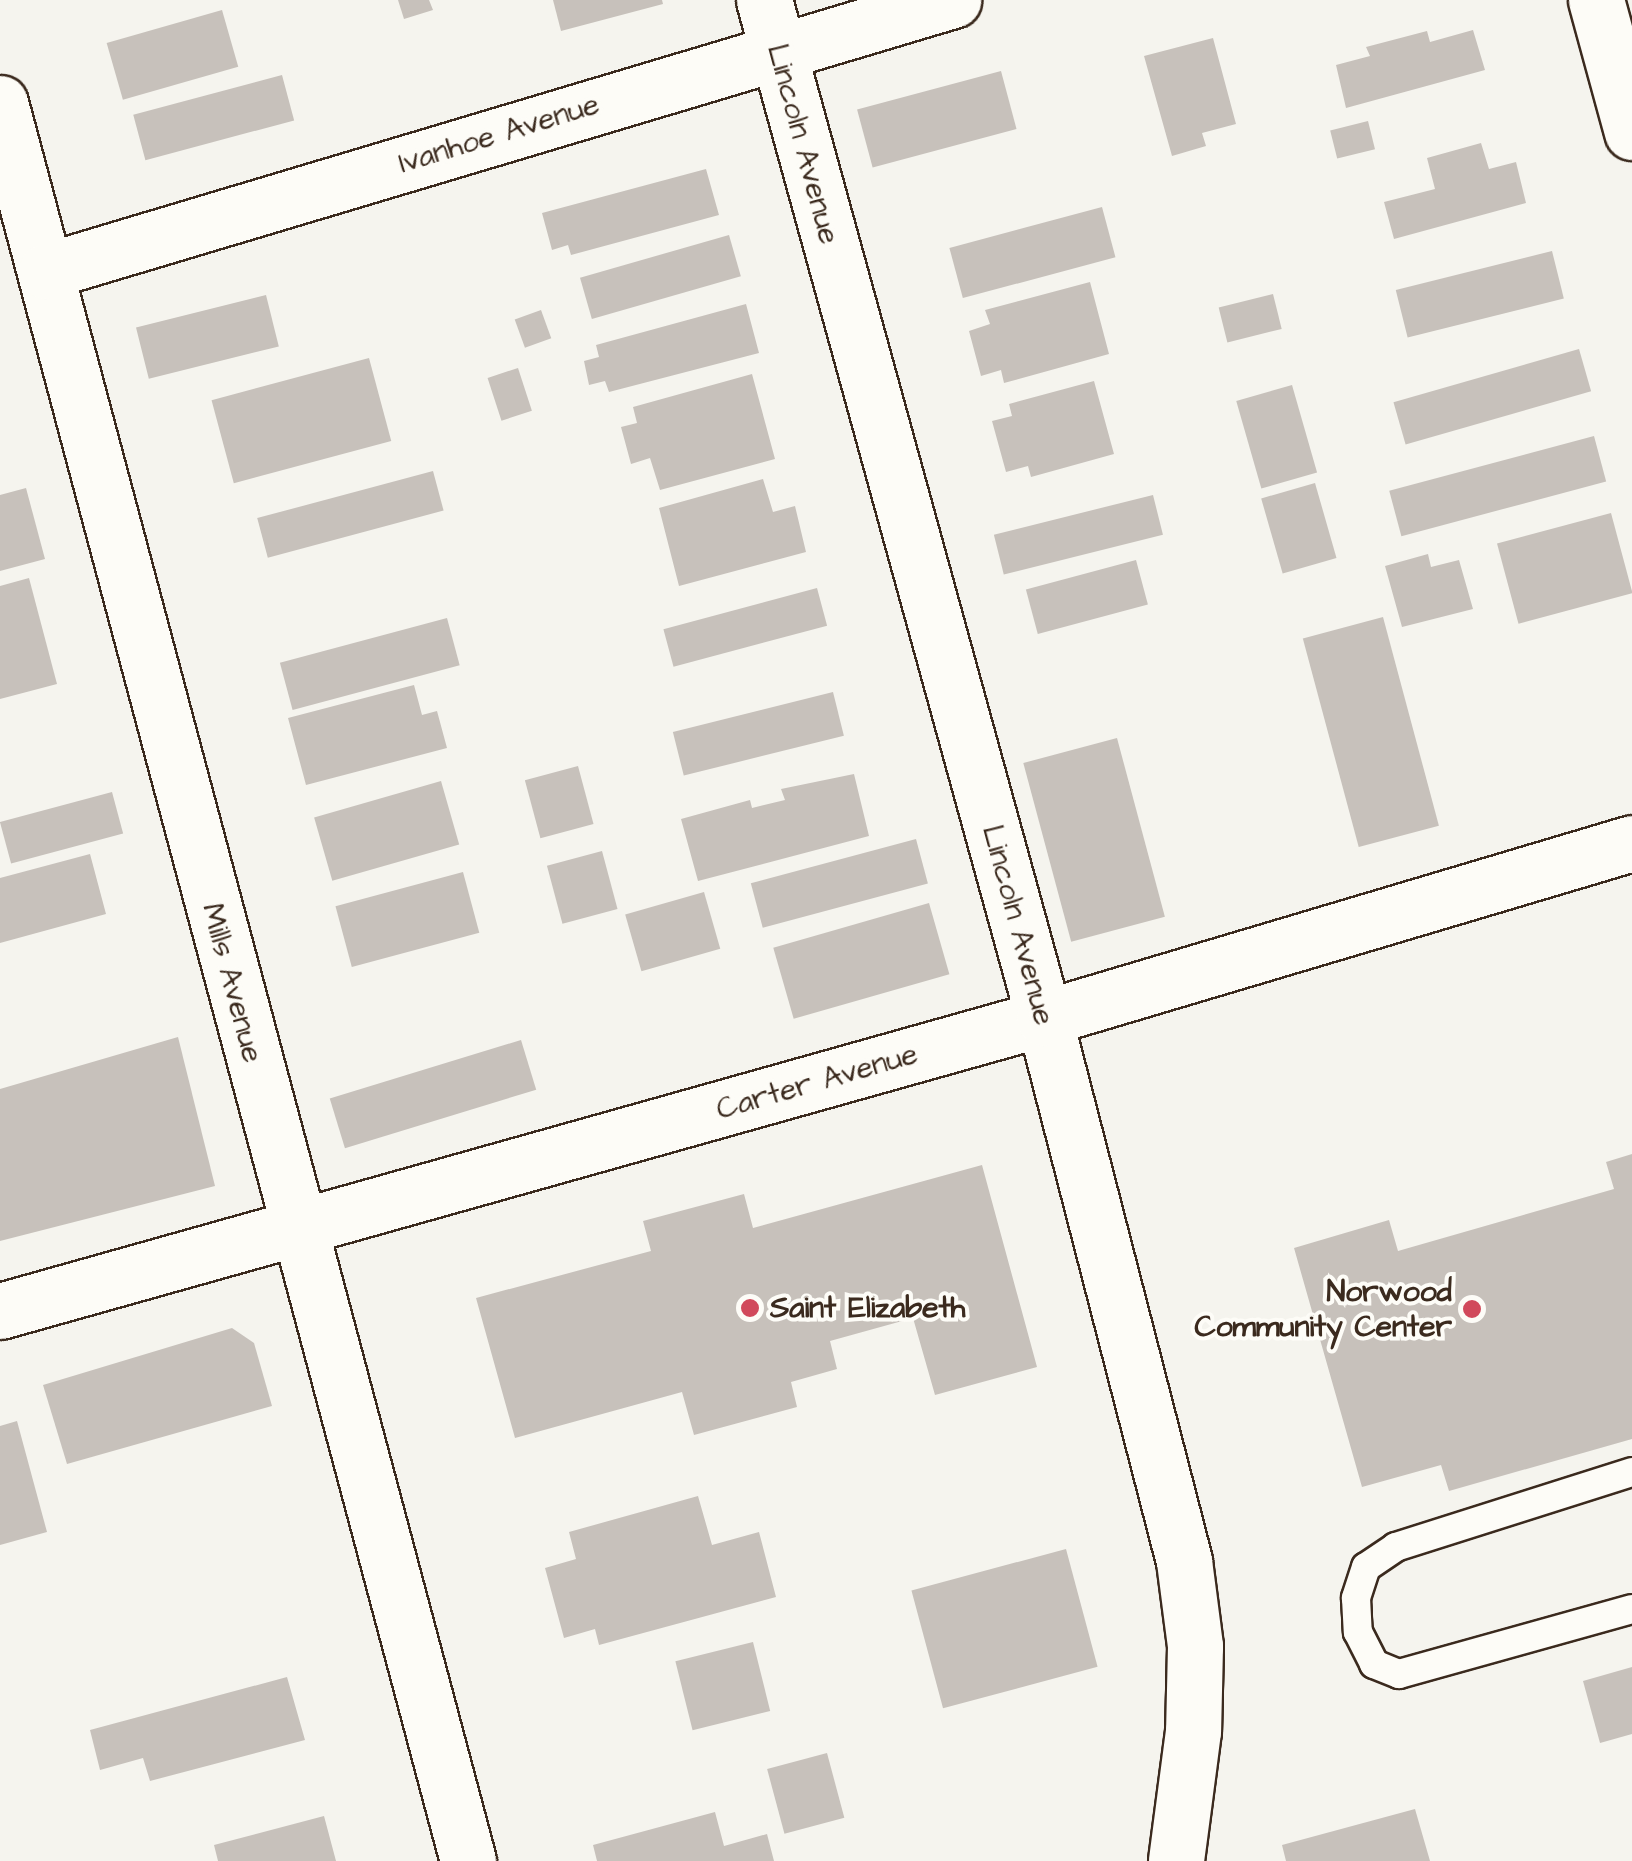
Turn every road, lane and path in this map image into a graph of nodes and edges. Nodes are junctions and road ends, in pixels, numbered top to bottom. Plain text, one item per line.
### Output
1 (953, 0) edge
2 (1596, 0) edge
3 (770, 25) edge
4 (0, 103) edge
5 (1632, 132) edge
6 (46, 271) junction
7 (1632, 843) edge
8 (1044, 1018) junction
9 (297, 1228) junction
10 (0, 1310) edge
11 (1632, 1472) edge
12 (1632, 1610) edge
13 (468, 1861) edge
14 (1176, 1861) edge

1 - 3 street, Ivanhoe Avenue
2 - 5 street
3 - 6 street, Ivanhoe Avenue
3 - 8 street, Lincoln Avenue
4 - 6 street, Mills Avenue
6 - 9 street, Mills Avenue
7 - 8 street, Carter Avenue
8 - 9 street, Carter Avenue
8 - 14 street, Lincoln Avenue
9 - 10 street, Carter Avenue
9 - 13 street, Mills Avenue
11 - 12 lane

